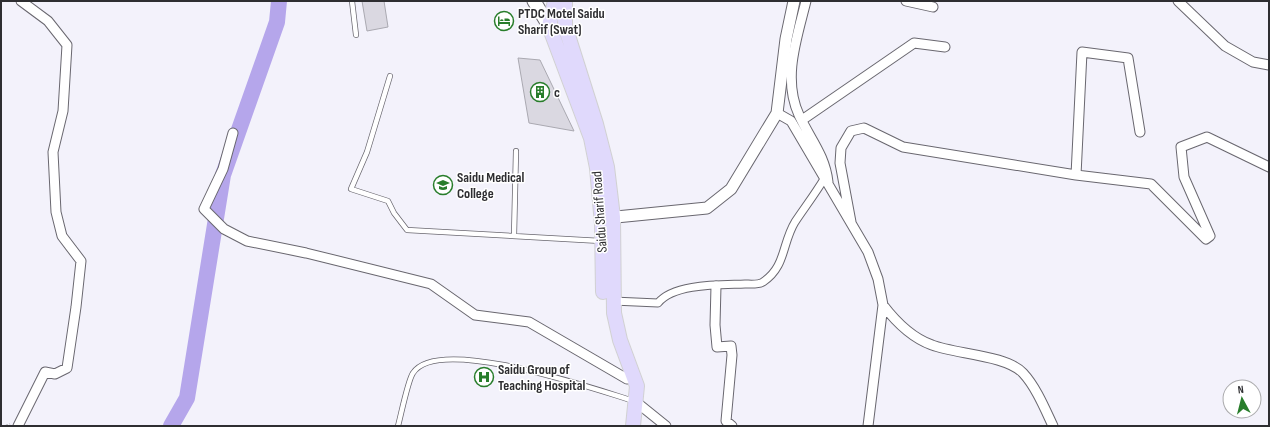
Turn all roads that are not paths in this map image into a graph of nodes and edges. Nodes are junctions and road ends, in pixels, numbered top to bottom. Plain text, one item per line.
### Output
1 (21, 1) edge
2 (352, 1) edge
3 (534, 1) edge
4 (794, 1) edge
5 (806, 1) edge
6 (906, 1) edge
7 (1178, 1) edge
8 (558, 2) edge
9 (933, 7) dead end
10 (549, 26) junction
11 (356, 34) dead end
12 (946, 47) dead end
13 (1269, 65) edge
14 (390, 76) dead end
15 (776, 112) junction
16 (802, 120) junction
17 (591, 125) junction
18 (1140, 132) dead end
19 (233, 133) dead end
20 (516, 151) dead end
21 (1269, 167) edge
22 (1076, 175) junction
23 (826, 181) junction
24 (607, 218) junction
25 (851, 222) junction
26 (514, 236) junction
27 (603, 241) junction
28 (716, 286) junction
29 (613, 301) junction
30 (883, 306) junction
31 (626, 379) junction
32 (635, 401) junction
33 (18, 426) edge
34 (398, 426) edge
35 (633, 426) edge
36 (666, 426) edge
37 (732, 426) edge
38 (868, 426) edge
39 (1053, 426) edge

1 - 33 street
2 - 11 lane
3 - 10 main road
4 - 15 street
5 - 16 street
6 - 9 street
7 - 13 street
8 - 10 main road
8 - 17 main road
10 - 17 main road
12 - 16 street
14 - 26 lane
15 - 23 street
15 - 24 street
16 - 23 street
17 - 24 main road
18 - 22 street
19 - 31 street
20 - 26 lane
21 - 22 street
22 - 25 street
23 - 25 street
23 - 28 street
24 - 27 main road, Saidu Sharif Road
24 - 29 main road
25 - 30 street
26 - 27 lane
27 - 31 main road, Saidu Sharif Road
28 - 29 street
28 - 37 street
29 - 32 main road
30 - 38 street
30 - 39 street
31 - 32 main road, Saidu Sharif Road
32 - 34 lane
32 - 35 main road, Saidu Sharif Road
32 - 36 street

